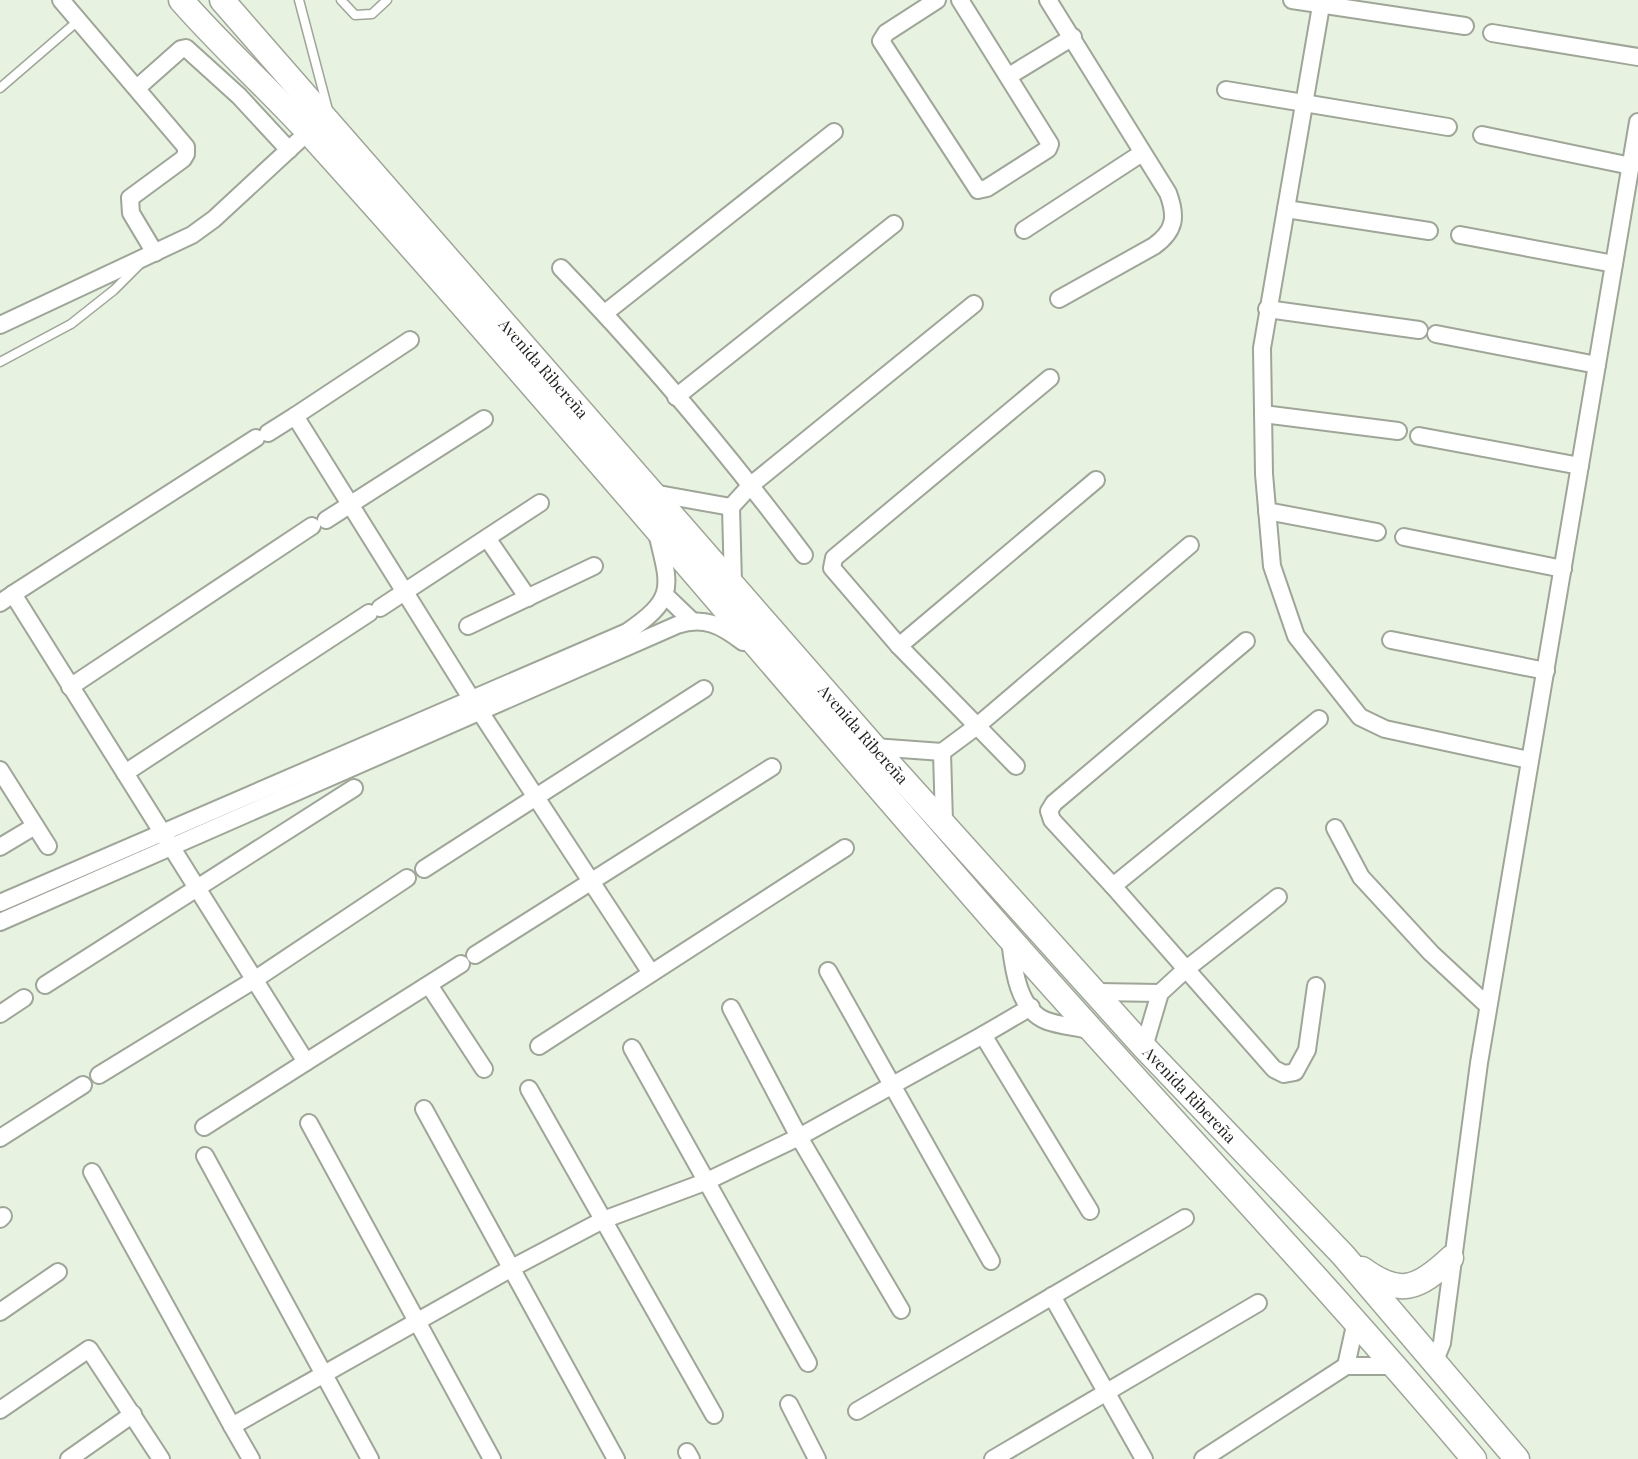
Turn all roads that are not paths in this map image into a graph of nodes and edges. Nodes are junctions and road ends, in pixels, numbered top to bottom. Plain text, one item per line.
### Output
1 (61, 0) edge
2 (181, 0) edge
3 (222, 0) edge
4 (299, 0) edge
5 (341, 0) edge
6 (387, 0) edge
7 (937, 0) edge
8 (960, 0) edge
9 (1048, 0) edge
10 (1292, 0) edge
11 (1322, 2) edge
12 (79, 20) junction
13 (1465, 26) dead end
14 (1492, 33) dead end
15 (1073, 37) junction
16 (1638, 57) edge
17 (1009, 76) junction
18 (0, 88) edge
19 (137, 88) junction
20 (1226, 90) dead end
21 (1305, 104) junction
22 (1638, 122) edge
23 (332, 125) junction
24 (1448, 127) dead end
25 (308, 132) junction
26 (834, 132) dead end
27 (1482, 135) dead end
28 (289, 150) junction
29 (1142, 153) junction
30 (1631, 166) junction
31 (1286, 209) junction
32 (894, 224) dead end
33 (1024, 230) dead end
34 (1430, 231) dead end
35 (1460, 235) dead end
36 (150, 256) junction
37 (1614, 264) junction
38 (561, 268) dead end
39 (1059, 300) dead end
40 (974, 304) dead end
41 (1267, 309) junction
42 (604, 313) junction
43 (0, 325) edge
44 (1419, 330) dead end
45 (1436, 334) dead end
46 (410, 340) dead end
47 (0, 362) edge
48 (1597, 365) junction
49 (1050, 378) dead end
50 (676, 397) junction
51 (1263, 414) junction
52 (295, 416) junction
53 (483, 419) dead end
54 (1398, 431) dead end
55 (1419, 436) dead end
56 (1580, 466) junction
57 (1096, 480) dead end
58 (751, 485) junction
59 (653, 493) junction
60 (540, 503) dead end
61 (349, 504) junction
62 (731, 507) junction
63 (1267, 511) junction
64 (656, 530) junction
65 (1377, 532) dead end
66 (1404, 537) dead end
67 (487, 538) junction
68 (1190, 545) dead end
69 (804, 555) dead end
70 (594, 566) dead end
71 (1563, 569) junction
72 (733, 584) junction
73 (405, 592) junction
74 (666, 596) junction
75 (7, 598) edge
76 (528, 598) junction
77 (691, 620) junction
78 (468, 626) dead end
79 (1391, 640) dead end
80 (1246, 641) dead end
81 (899, 646) junction
82 (765, 659) junction
83 (1546, 671) junction
84 (70, 687) junction
85 (704, 689) dead end
86 (475, 704) junction
87 (1318, 719) dead end
88 (977, 726) junction
89 (874, 747) junction
90 (942, 752) junction
91 (1529, 760) junction
92 (1016, 766) dead end
93 (772, 767) dead end
94 (0, 770) edge
95 (125, 773) junction
96 (354, 788) dead end
97 (536, 795) junction
98 (944, 822) junction
99 (35, 826) junction
100 (1335, 828) dead end
101 (166, 839) junction
102 (48, 846) dead end
103 (0, 847) edge
104 (845, 848) dead end
105 (424, 868) dead end
106 (407, 878) dead end
107 (590, 883) junction
108 (1113, 886) junction
109 (196, 888) junction
110 (1278, 897) dead end
111 (0, 903) edge
112 (0, 921) edge
113 (1010, 939) junction
114 (1185, 970) junction
115 (828, 971) dead end
116 (651, 973) junction
117 (254, 980) junction
118 (45, 985) dead end
119 (429, 985) junction
120 (1316, 986) dead end
121 (1097, 992) junction
122 (1160, 993) junction
123 (24, 998) dead end
124 (1488, 1006) junction
125 (1031, 1007) junction
126 (731, 1008) dead end
127 (0, 1014) edge
128 (1092, 1031) junction
129 (983, 1035) junction
130 (539, 1046) dead end
131 (1144, 1047) junction
132 (632, 1048) dead end
133 (306, 1062) junction
134 (484, 1069) dead end
135 (99, 1075) dead end
136 (83, 1085) dead end
137 (892, 1087) junction
138 (529, 1089) dead end
139 (424, 1109) dead end
140 (309, 1124) dead end
141 (204, 1127) dead end
142 (799, 1137) junction
143 (0, 1138) edge
144 (205, 1156) dead end
145 (92, 1172) dead end
146 (705, 1182) junction
147 (1090, 1211) dead end
148 (1185, 1218) dead end
149 (603, 1220) junction
150 (1343, 1255) junction
151 (1451, 1258) junction
152 (991, 1261) dead end
153 (510, 1269) junction
154 (58, 1272) dead end
155 (1052, 1296) junction
156 (1258, 1303) dead end
157 (901, 1310) dead end
158 (0, 1312) edge
159 (1356, 1321) junction
160 (417, 1322) junction
161 (808, 1363) dead end
162 (1434, 1363) junction
163 (1346, 1366) junction
164 (1395, 1366) junction
165 (322, 1374) junction
166 (1105, 1394) junction
167 (789, 1404) dead end
168 (0, 1410) edge
169 (857, 1411) dead end
170 (133, 1414) junction
171 (714, 1415) dead end
172 (232, 1426) junction
173 (69, 1459) edge
174 (161, 1459) edge
175 (251, 1459) edge
176 (370, 1459) edge
177 (492, 1459) edge
178 (616, 1459) edge
179 (817, 1459) edge
180 (993, 1459) edge
181 (1144, 1459) edge
182 (1203, 1459) edge
183 (1474, 1459) edge
184 (1517, 1459) edge

1 - 12 street
2 - 25 street, Avenida Ribereña
3 - 23 street, Avenida Ribereña
4 - 23 lane
5 - 6 lane
7 - 17 street
8 - 17 street
9 - 15 street
10 - 11 street
11 - 13 street
11 - 21 street
12 - 18 lane
12 - 19 street
14 - 16 street
15 - 17 street
15 - 29 street
19 - 28 street
19 - 36 street
20 - 21 street
21 - 24 street
21 - 31 street
22 - 30 street
23 - 59 street, Avenida Ribereña
25 - 28 street
25 - 64 street, Avenida Ribereña
26 - 42 street
27 - 30 street
28 - 36 street
29 - 33 street
29 - 39 street
30 - 37 street
31 - 34 street
31 - 41 street
32 - 50 street
35 - 37 street
36 - 43 street
36 - 47 lane
37 - 48 street
38 - 42 street
40 - 58 street
41 - 44 street
41 - 51 street
42 - 50 street
45 - 48 street
46 - 52 street
48 - 56 street
49 - 81 street
50 - 58 street
51 - 54 street
51 - 63 street
52 - 61 street
52 - 75 street
53 - 61 street
55 - 56 street
56 - 71 street
57 - 81 street
58 - 62 street
58 - 69 street
59 - 62 street
59 - 72 street, Avenida Ribereña
60 - 67 street
61 - 73 street
61 - 84 street
62 - 72 street
63 - 65 street
63 - 91 street
64 - 74 street
64 - 82 street, Avenida Ribereña
66 - 71 street
67 - 73 street
67 - 76 street
68 - 88 street
70 - 76 street
71 - 83 street
72 - 89 street, Avenida Ribereña
73 - 86 street
73 - 95 street
74 - 77 street
74 - 86 street
75 - 84 street
76 - 78 street
77 - 82 street
77 - 86 street
79 - 83 street
80 - 108 street
81 - 88 street
82 - 113 street, Avenida Ribereña
83 - 91 street
84 - 95 street
85 - 97 street
86 - 97 street
86 - 101 street
87 - 108 street
88 - 90 street
88 - 92 street
89 - 90 street
89 - 98 street, Avenida Ribereña
90 - 98 street
91 - 124 street
93 - 107 street
94 - 99 street
95 - 101 street
96 - 109 street
97 - 105 street
97 - 107 street
98 - 121 street, Avenida Ribereña
99 - 102 street
99 - 103 street
100 - 124 street
101 - 109 street
101 - 111 street
101 - 112 street
104 - 116 street
106 - 117 street
107 - 116 street
107 - 119 street
108 - 114 street
109 - 117 street
109 - 118 street
110 - 114 street
113 - 125 street
113 - 128 street, Avenida Ribereña
114 - 120 street
114 - 122 street
115 - 137 street
116 - 130 street
117 - 133 street
117 - 135 street
119 - 133 street
119 - 134 street
121 - 122 street
121 - 131 street, Avenida Ribereña
122 - 131 street
123 - 127 street
124 - 151 street
125 - 128 street
125 - 129 street
126 - 142 street
128 - 159 street, Avenida Ribereña
129 - 137 street
129 - 147 street
131 - 150 street, Avenida Ribereña
132 - 146 street
133 - 141 street
136 - 143 street
137 - 142 street
137 - 152 street
138 - 149 street
139 - 153 street
140 - 160 street
142 - 146 street
142 - 157 street
144 - 165 street
145 - 172 street
146 - 149 street
146 - 161 street
148 - 155 street
149 - 153 street
149 - 171 street
150 - 151 street
150 - 162 street, Avenida Ribereña
151 - 162 street
153 - 160 street
153 - 178 street
154 - 158 street
155 - 166 street
155 - 169 street
156 - 166 street
159 - 163 street
159 - 164 street, Avenida Ribereña
160 - 165 street
160 - 177 street
162 - 184 street, Avenida Ribereña
163 - 164 street
163 - 182 street
164 - 183 street, Avenida Ribereña
165 - 172 street
165 - 176 street
166 - 180 street
166 - 181 street
167 - 179 street
168 - 170 street
170 - 173 street
170 - 174 street
172 - 175 street

